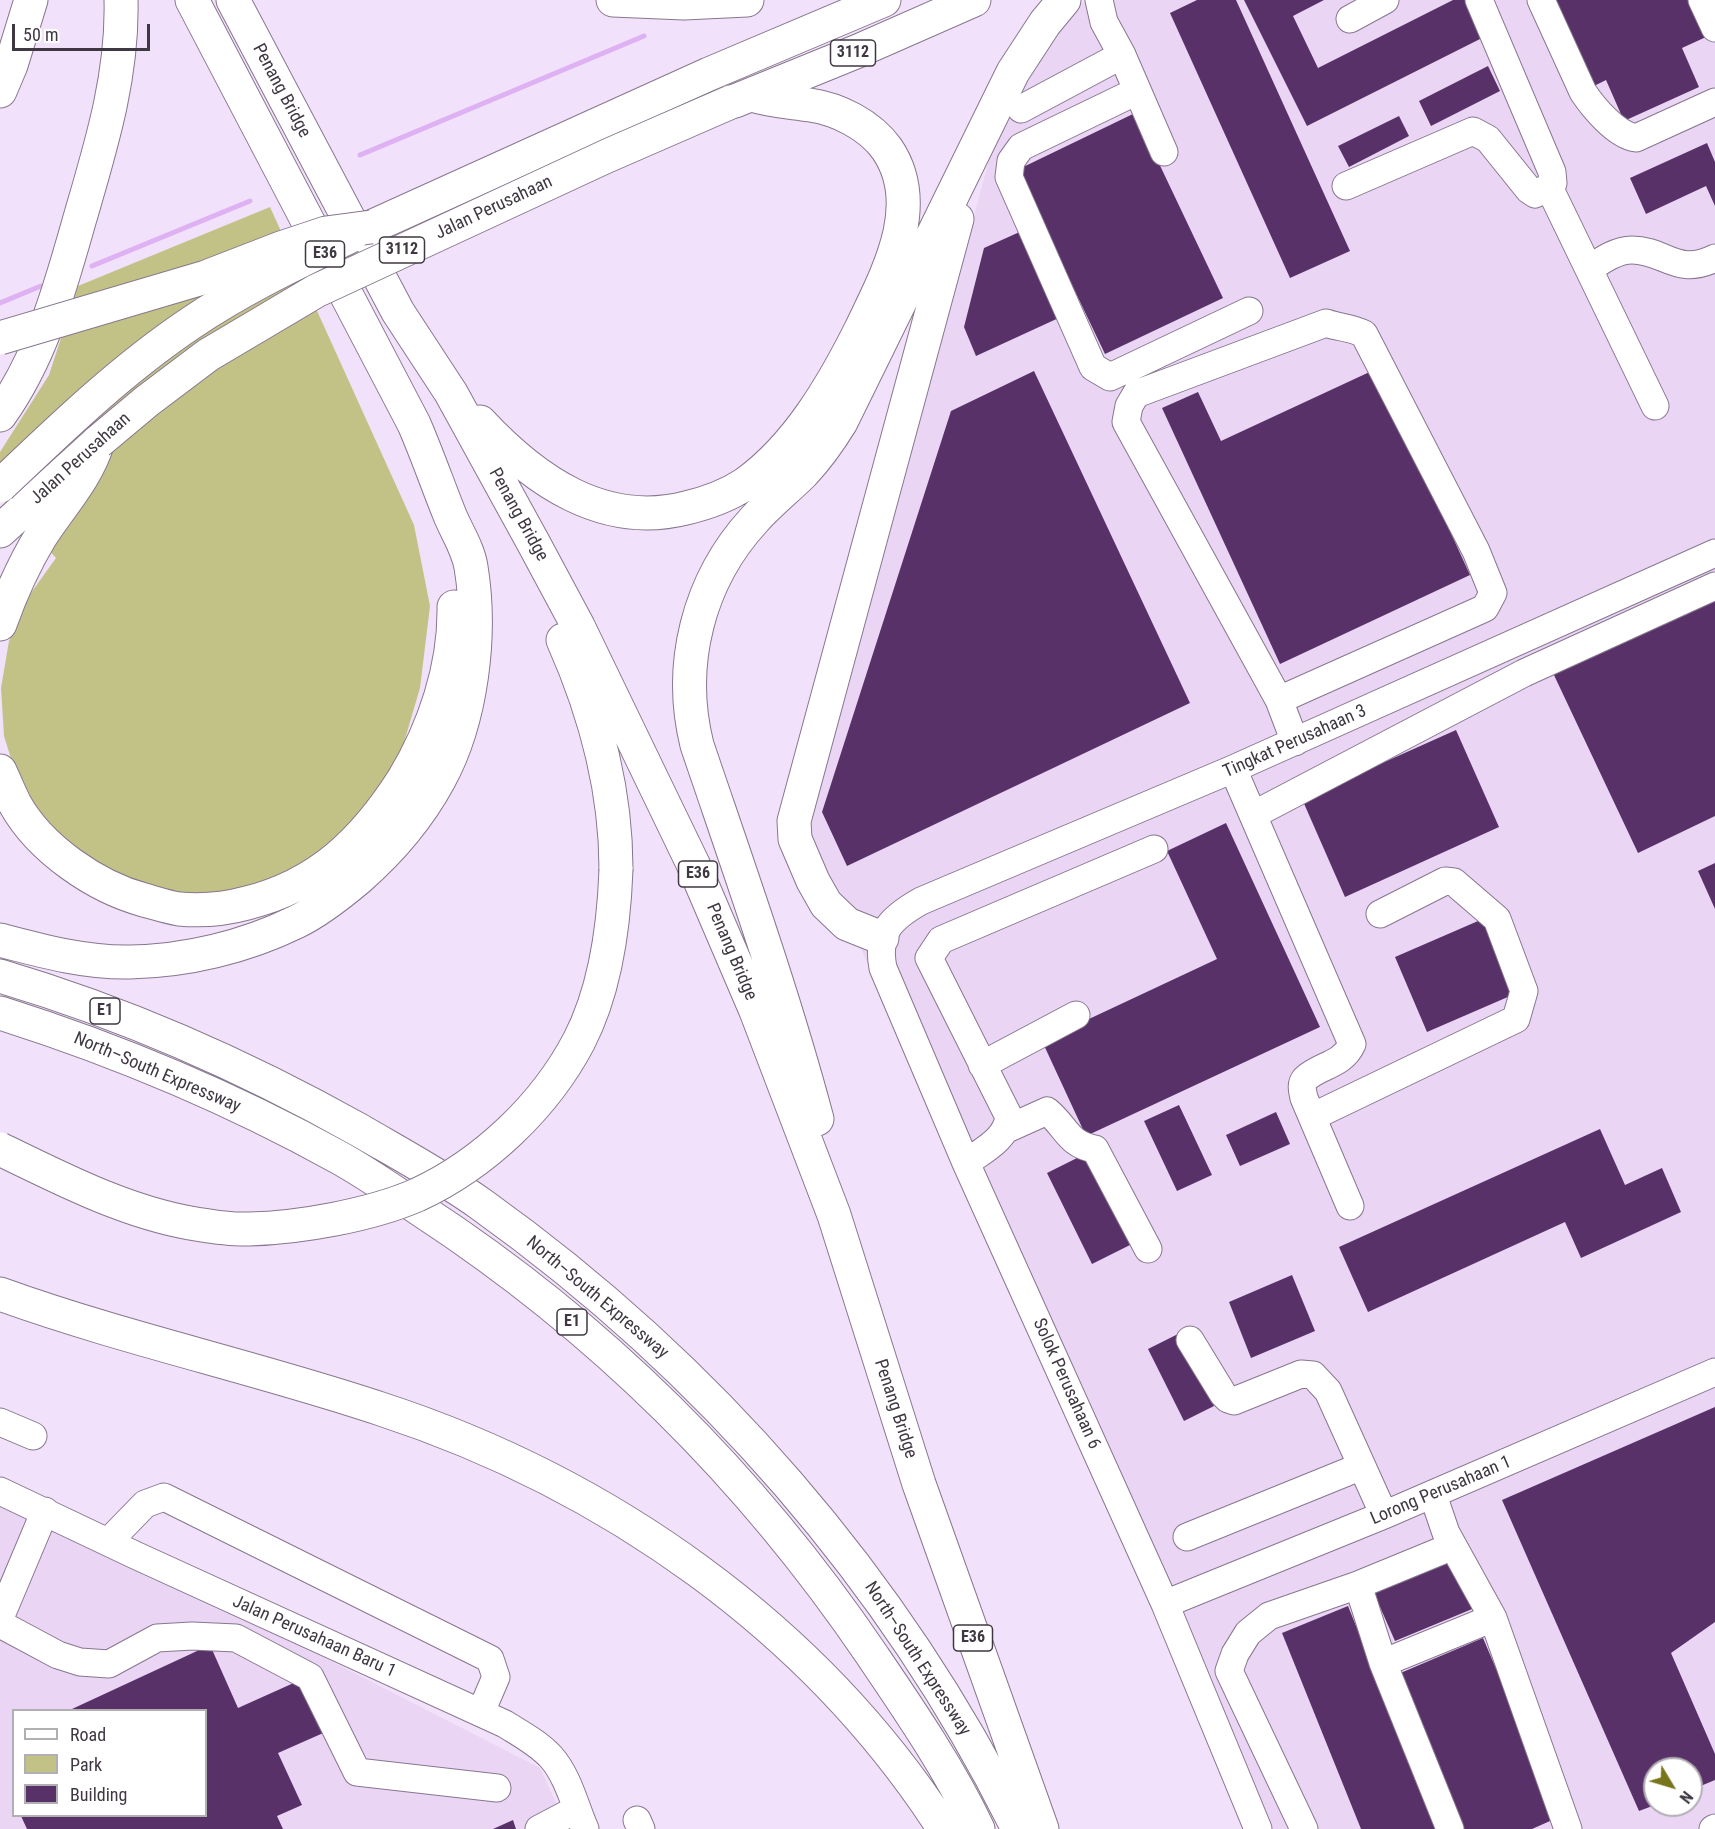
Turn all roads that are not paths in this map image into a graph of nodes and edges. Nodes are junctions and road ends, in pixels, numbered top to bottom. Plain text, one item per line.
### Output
1 (31, 0) edge
2 (121, 0) edge
3 (192, 0) edge
4 (233, 0) edge
5 (613, 0) edge
6 (747, 0) edge
7 (884, 0) edge
8 (974, 0) edge
9 (1064, 0) edge
10 (1100, 0) edge
11 (1385, 0) edge
12 (1479, 0) edge
13 (1541, 0) edge
14 (1702, 0) edge
15 (1350, 19) dead end
16 (1715, 28) edge
17 (1122, 55) junction
18 (1137, 91) junction
19 (0, 92) edge
20 (741, 98) junction
21 (1715, 102) edge
22 (1021, 109) dead end
23 (1164, 152) dead end
24 (968, 162) junction
25 (1346, 186) dead end
26 (1549, 187) junction
27 (371, 227) junction
28 (1715, 258) edge
29 (1589, 269) junction
30 (1249, 311) dead end
31 (0, 338) edge
32 (451, 393) junction
33 (1654, 406) dead end
34 (0, 415) edge
35 (98, 442) junction
36 (0, 486) edge
37 (449, 513) junction
38 (10, 522) edge
39 (534, 544) junction
40 (1715, 553) edge
41 (1715, 586) edge
42 (0, 624) edge
43 (1279, 700) junction
44 (1295, 742) junction
45 (1233, 769) junction
46 (0, 771) edge
47 (1253, 815) junction
48 (1154, 849) dead end
49 (1380, 914) dead end
50 (882, 938) junction
51 (0, 940) edge
52 (0, 976) edge
53 (0, 1013) edge
54 (1076, 1015) dead end
55 (982, 1065) junction
56 (1312, 1117) junction
57 (1007, 1129) junction
58 (0, 1149) edge
59 (966, 1163) junction
60 (1350, 1206) dead end
61 (834, 1215) junction
62 (1148, 1249) dead end
63 (0, 1294) edge
64 (1190, 1340) dead end
65 (1715, 1372) edge
66 (0, 1422) edge
67 (33, 1436) dead end
68 (1362, 1466) junction
69 (0, 1491) edge
70 (1433, 1495) junction
71 (45, 1511) junction
72 (1384, 1515) junction
73 (1187, 1537) dead end
74 (108, 1542) junction
75 (1453, 1546) junction
76 (1358, 1585) junction
77 (1165, 1604) junction
78 (0, 1618) edge
79 (1493, 1618) junction
80 (0, 1624) edge
81 (1383, 1663) junction
82 (481, 1712) junction
83 (496, 1788) dead end
84 (581, 1819) edge
85 (539, 1829) edge
86 (944, 1829) edge
87 (978, 1829) edge
88 (1018, 1829) edge
89 (1042, 1829) edge
90 (1258, 1829) edge
91 (1304, 1829) edge
92 (1450, 1829) edge
93 (1568, 1829) edge

1 - 19 main road
2 - 34 main road
3 - 37 main road, Penang Bridge / E36
4 - 32 main road, Penang Bridge / E36
5 - 6 main road
7 - 27 main road, Jalan Perusahaan / 3112
8 - 20 main road, Jalan Perusahaan / 3112
9 - 24 main road
10 - 17 street
11 - 15 street
12 - 26 street
13 - 21 street
14 - 16 street
17 - 18 street
17 - 22 street
18 - 23 street
18 - 30 street
20 - 32 main road
20 - 35 main road, Jalan Perusahaan / 3112, bridge
24 - 50 main road
24 - 61 main road
25 - 26 street
26 - 29 street
27 - 31 main road, bridge
27 - 36 main road, Jalan Perusahaan / 3112, bridge
28 - 29 street
29 - 33 street
32 - 39 main road, Penang Bridge / E36
35 - 38 main road, Jalan Perusahaan / 3112
35 - 42 main road
37 - 46 main road
37 - 51 main road
39 - 58 main road, bridge
39 - 61 main road, Penang Bridge / E36
40 - 44 street, Tingkat Perusahaan 3
41 - 47 street
43 - 43 street
43 - 44 street
44 - 45 street, Tingkat Perusahaan 3
45 - 47 street
45 - 50 street, Tingkat Perusahaan 3
47 - 56 street
48 - 55 street
49 - 56 street
50 - 59 street, Solok Perusahaan 6
52 - 88 main road, North–South Expressway / E1
53 - 87 main road, North–South Expressway / E1
54 - 55 street
55 - 57 street
56 - 60 street
57 - 59 street
57 - 62 street
59 - 77 street, Solok Perusahaan 6
61 - 89 main road, Penang Bridge / E36
63 - 86 main road
64 - 68 street
65 - 70 street, Lorong Perusahaan 1
66 - 67 street
68 - 72 street
68 - 73 street
69 - 71 street, Jalan Perusahaan Baru 1
70 - 72 street, Lorong Perusahaan 1
70 - 75 street
71 - 74 street, Jalan Perusahaan Baru 1
71 - 78 street
72 - 77 street, Lorong Perusahaan 1
74 - 82 street, Jalan Perusahaan Baru 1
74 - 82 street
75 - 76 street
75 - 79 street
76 - 81 street
76 - 91 street
77 - 90 street, Solok Perusahaan 6
79 - 81 street
79 - 93 street
80 - 83 street
81 - 92 street
82 - 84 street, Jalan Perusahaan Baru 1
84 - 85 street

